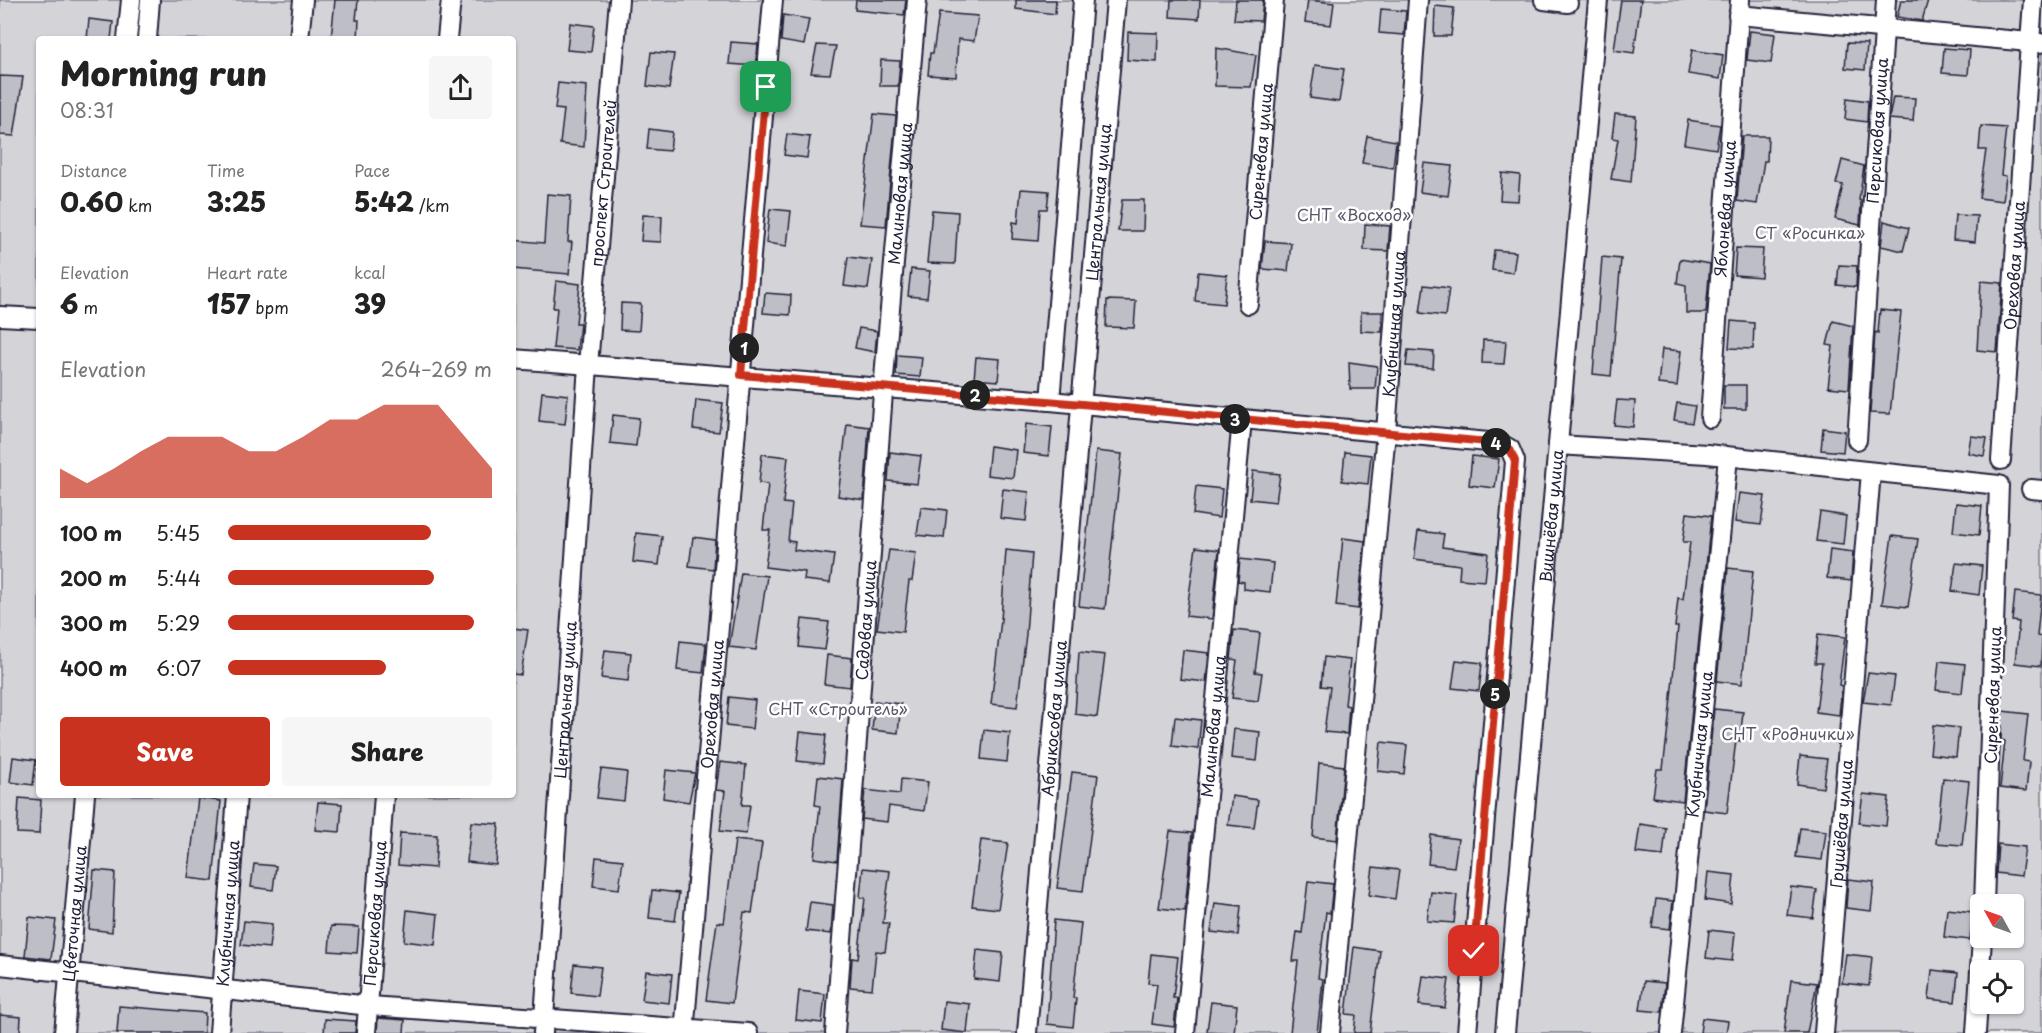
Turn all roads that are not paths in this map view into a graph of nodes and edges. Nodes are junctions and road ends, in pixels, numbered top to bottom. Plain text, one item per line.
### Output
1 (131, 0) edge
2 (150, 0) edge
3 (303, 0) edge
4 (451, 0) edge
5 (620, 0) edge
6 (773, 0) edge
7 (917, 0) edge
8 (1083, 0) edge
9 (1116, 0) edge
10 (1274, 0) edge
11 (1418, 0) edge
12 (1544, 0) edge
13 (1598, 0) edge
14 (1886, 0) edge
15 (2034, 0) edge
16 (1568, 3) dead end
17 (1739, 8) edge
18 (1884, 28) junction
19 (127, 36) edge
20 (147, 36) edge
21 (299, 36) edge
22 (447, 36) edge
23 (2036, 43) edge
24 (1248, 304) dead end
25 (0, 316) edge
26 (36, 318) edge
27 (516, 359) edge
28 (588, 365) junction
29 (741, 375) junction
30 (884, 387) junction
31 (1050, 401) junction
32 (1082, 404) junction
33 (1710, 418) dead end
34 (1242, 419) junction
35 (1386, 432) junction
36 (1857, 440) dead end
37 (1558, 445) junction
38 (1728, 457) junction
39 (2001, 459) dead end
40 (1871, 472) junction
41 (85, 798) edge
42 (237, 798) edge
43 (384, 798) edge
44 (1984, 894) edge
45 (0, 965) edge
46 (71, 971) junction
47 (223, 991) junction
48 (370, 1006) junction
49 (1977, 1014) edge
50 (544, 1025) edge
51 (685, 1031) edge
52 (64, 1033) edge
53 (219, 1033) edge
54 (366, 1033) edge
55 (748, 1033) edge
56 (835, 1033) edge
57 (1027, 1033) edge
58 (1185, 1033) edge
59 (1329, 1033) edge
60 (1467, 1033) edge
61 (1504, 1033) edge
62 (1671, 1033) edge
63 (1824, 1033) edge
64 (1976, 1033) edge

1 - 19 street
2 - 20 street
3 - 21 street
4 - 22 street
5 - 28 street, проспект Строителей
6 - 29 street, Ореховая улица
7 - 30 street, Малиновая улица
8 - 31 street, Центральная улица
9 - 32 street, Центральная улица
10 - 24 street, Сиреневая улица
11 - 35 street, Клубничная улица
12 - 16 street
13 - 37 street, Вишнёвая улица
14 - 18 street, Персиковая улица
15 - 23 street, Ореховая улица
17 - 18 street
17 - 33 street, Яблоневая улица
18 - 23 street
18 - 36 street, Персиковая улица
23 - 39 street, Ореховая улица
25 - 26 street
27 - 28 street
28 - 29 street
28 - 50 street, Центральная улица
29 - 30 street
29 - 51 street, Ореховая улица
30 - 31 street
30 - 56 street, Садовая улица
31 - 32 street
32 - 34 street
32 - 57 street, Абрикосовая улица
34 - 35 street
34 - 58 street, Малиновая улица
35 - 59 street
35 - 60 street
37 - 38 street
37 - 61 street, Вишнёвая улица
38 - 40 street
38 - 62 street, Клубничная улица
40 - 44 street, Сиреневая улица
40 - 63 street, Грушёвая улица
41 - 46 street, Цветочная улица
42 - 47 street, Клубничная улица
43 - 48 street, Персиковая улица
45 - 46 street
46 - 47 street
46 - 52 street, Цветочная улица
47 - 48 street
47 - 53 street, Клубничная улица
48 - 50 street
48 - 54 street, Персиковая улица
49 - 64 street
50 - 51 street
51 - 55 street

